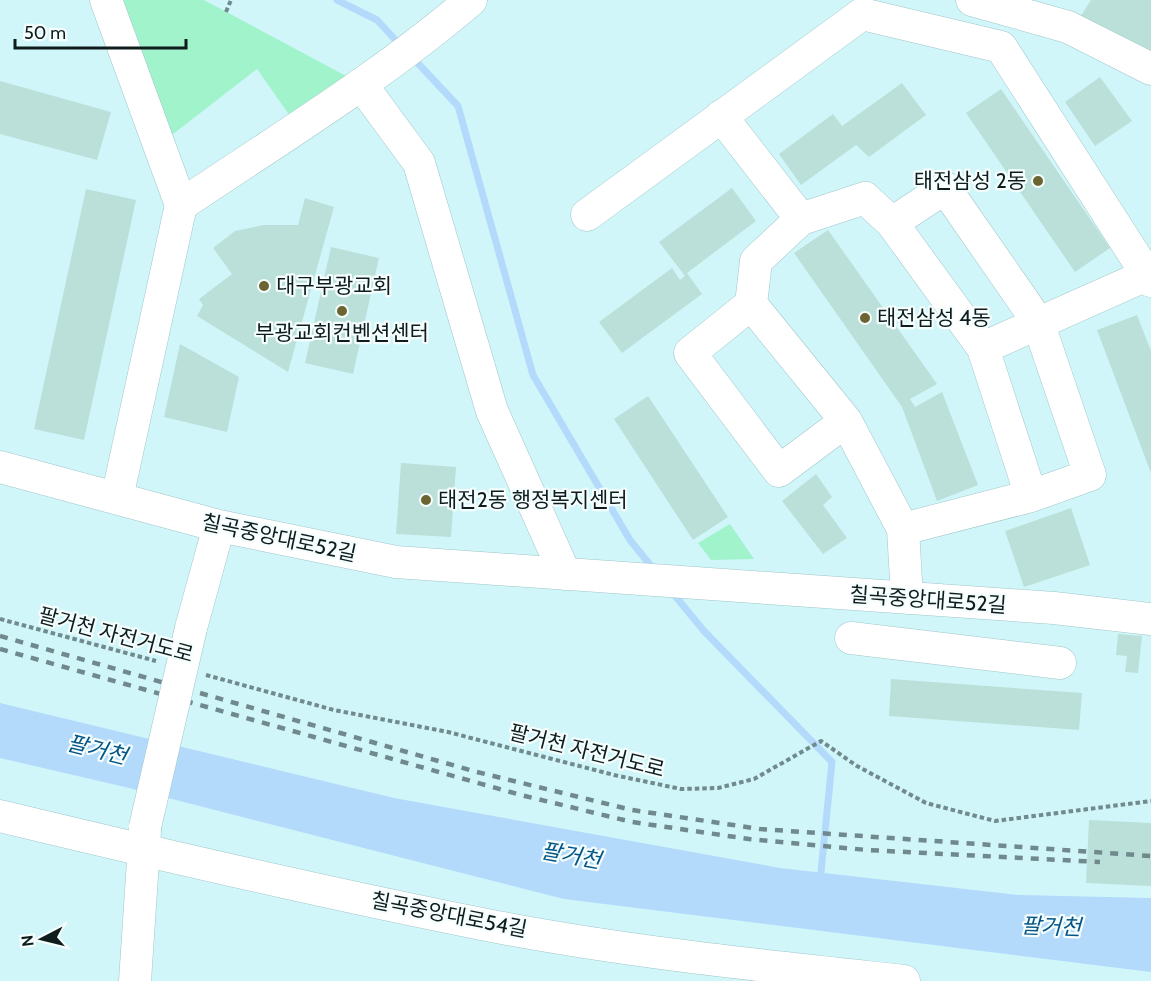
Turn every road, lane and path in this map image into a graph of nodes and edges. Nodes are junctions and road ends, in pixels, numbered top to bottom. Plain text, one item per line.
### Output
1 (106, 0) edge
2 (231, 0) edge
3 (471, 0) edge
4 (972, 0) edge
5 (226, 12) dead end
6 (1151, 69) edge
7 (360, 84) junction
8 (721, 116) junction
9 (181, 205) junction
10 (587, 215) dead end
11 (801, 219) junction
12 (892, 223) junction
13 (1150, 276) edge
14 (751, 303) junction
15 (1038, 322) junction
16 (983, 348) junction
17 (846, 421) junction
18 (0, 467) edge
19 (1031, 496) junction
20 (117, 498) junction
21 (219, 526) junction
22 (903, 529) junction
23 (565, 574) junction
24 (907, 598) junction
25 (941, 601) junction
26 (0, 619) edge
27 (1151, 620) edge
28 (851, 638) dead end
29 (938, 648) junction
30 (159, 662) dead end
31 (1060, 663) dead end
32 (204, 674) dead end
33 (1151, 801) edge
34 (0, 816) edge
35 (143, 839) junction
36 (135, 981) edge
37 (904, 981) edge

1 - 9 street
2 - 5 path
3 - 7 street
4 - 6 street
7 - 9 street
7 - 23 street
8 - 10 street
8 - 11 street
8 - 13 street
9 - 20 street
11 - 12 street
11 - 14 street
12 - 15 street
12 - 16 street
13 - 15 street
14 - 17 street
14 - 17 street
15 - 16 street
15 - 19 street
16 - 19 street
17 - 22 street
18 - 20 street, 칠곡중앙대로52길
19 - 22 street
20 - 21 street, 칠곡중앙대로52길
21 - 23 street, 칠곡중앙대로52길
21 - 35 street, bridge
22 - 24 street
23 - 24 street, 칠곡중앙대로52길
24 - 25 street, 칠곡중앙대로52길
25 - 27 street, 칠곡중앙대로52길
25 - 29 street
26 - 30 path, 팔거천 자전거도로
28 - 29 street
29 - 31 street
32 - 33 path, 팔거천 자전거도로
34 - 35 street, 칠곡중앙대로54길
35 - 36 street
35 - 37 street, 칠곡중앙대로54길

